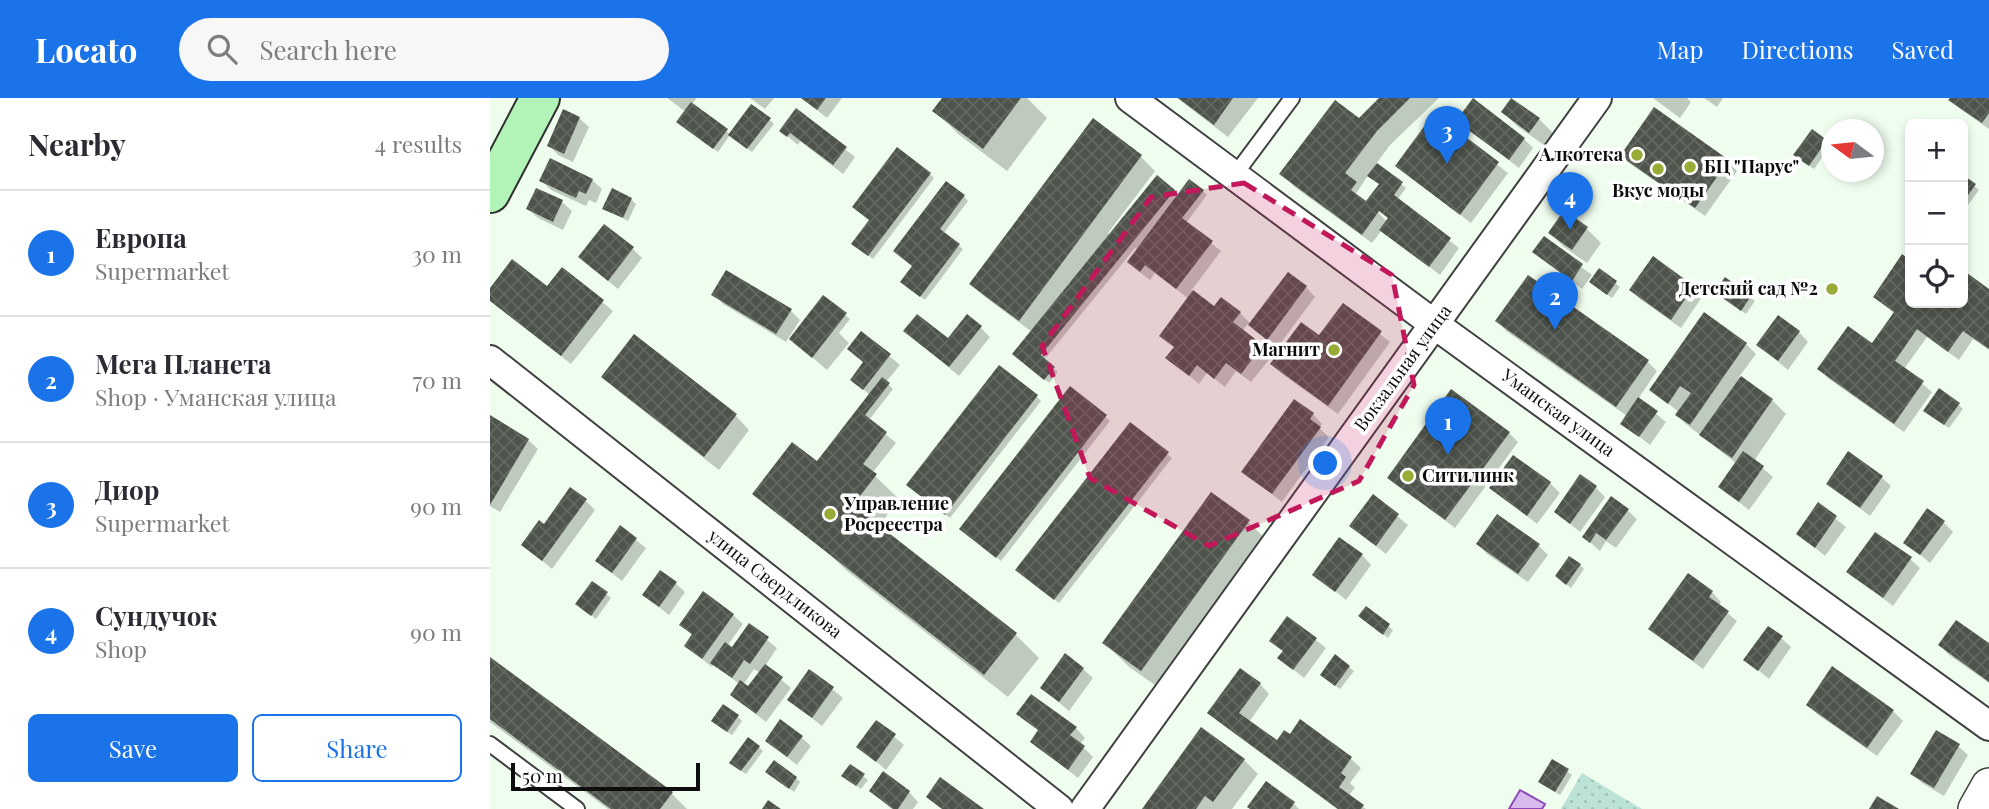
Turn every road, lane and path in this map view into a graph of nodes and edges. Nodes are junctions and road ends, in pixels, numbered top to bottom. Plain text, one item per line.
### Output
1 (540, 98) edge
2 (1129, 98) edge
3 (1292, 98) edge
4 (1597, 98) edge
5 (1234, 176) junction
6 (490, 192) edge
7 (1434, 324) junction
8 (490, 360) edge
9 (1989, 726) edge
10 (490, 744) edge
11 (1989, 786) edge
12 (577, 809) edge
13 (1059, 809) edge
14 (1085, 809) edge
15 (1976, 809) edge

1 - 6 main road
2 - 5 street, Уманская улица
3 - 5 lane
4 - 7 street, Вокзальная улица
5 - 7 street, Уманская улица
7 - 9 street, Уманская улица
7 - 14 street, Вокзальная улица
8 - 13 street, улица Свердликова
10 - 12 lane
11 - 15 street

